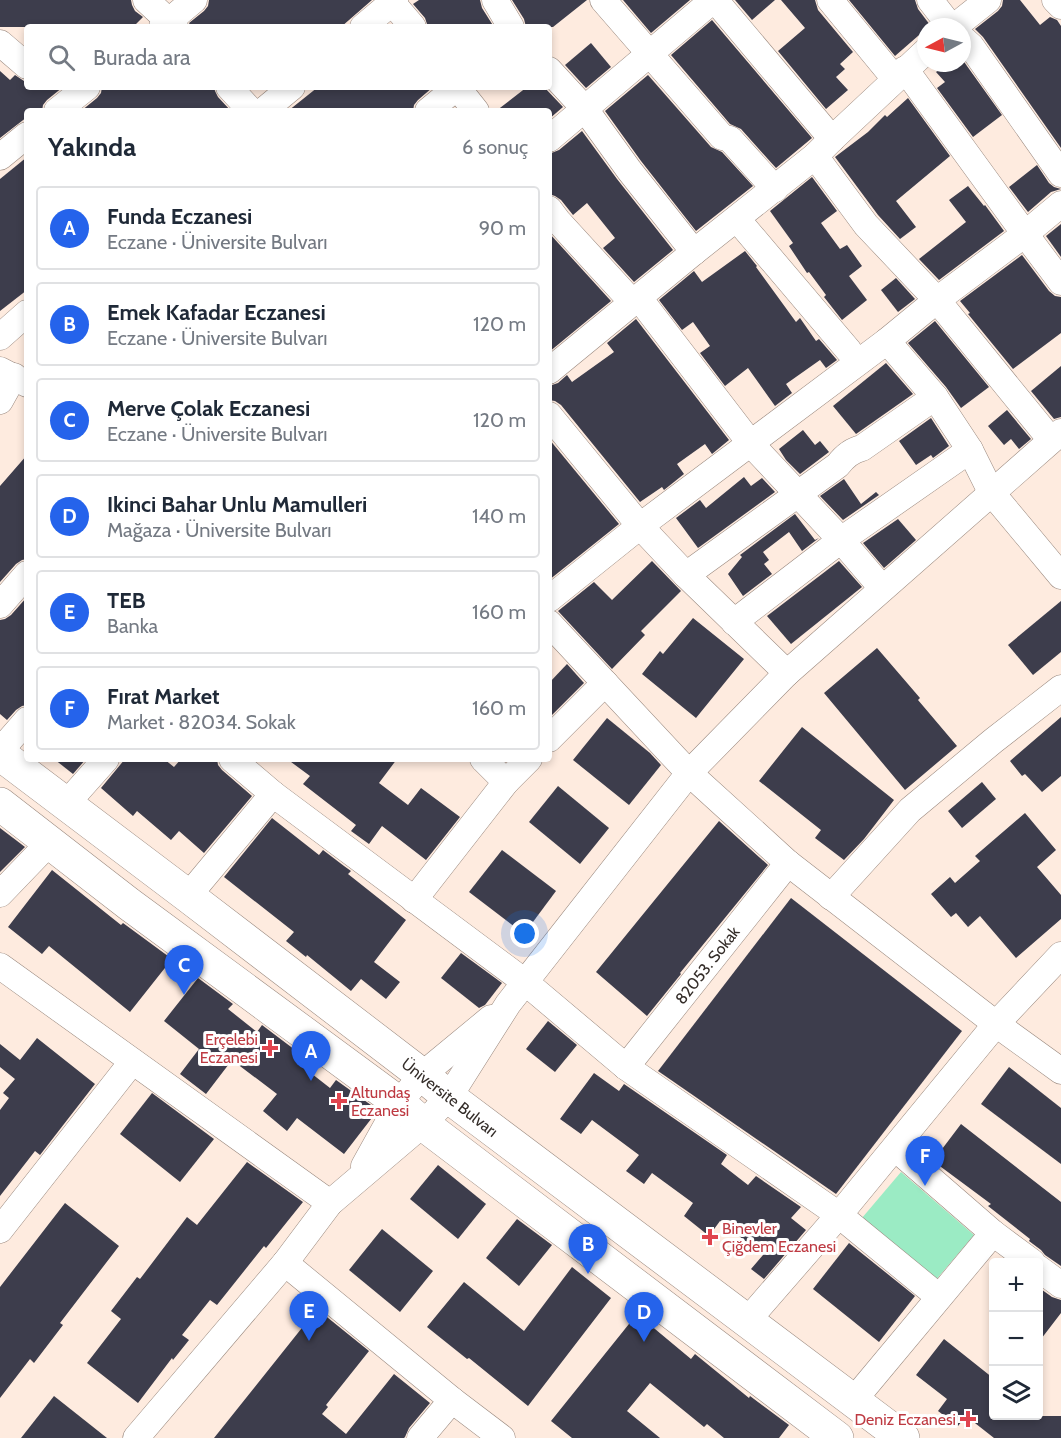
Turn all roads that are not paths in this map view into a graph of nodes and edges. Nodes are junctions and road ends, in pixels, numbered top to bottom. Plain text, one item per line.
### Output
1 (146, 0) edge
2 (194, 0) edge
3 (495, 0) edge
4 (603, 0) edge
5 (714, 0) edge
6 (830, 0) edge
7 (930, 0) edge
8 (988, 0) edge
9 (1055, 0) edge
10 (393, 1) edge
11 (1061, 6) edge
12 (945, 18) edge
13 (964, 18) edge
14 (167, 24) edge
15 (169, 24) edge
16 (366, 24) edge
17 (411, 24) edge
18 (509, 24) edge
19 (0, 43) edge
20 (971, 46) edge
21 (649, 54) junction
22 (917, 59) edge
23 (24, 63) edge
24 (552, 73) edge
25 (900, 74) junction
26 (232, 90) edge
27 (288, 90) edge
28 (453, 90) edge
29 (459, 90) edge
30 (248, 108) edge
31 (267, 108) edge
32 (432, 108) edge
33 (474, 108) edge
34 (585, 109) junction
35 (552, 136) edge
36 (24, 137) edge
37 (823, 148) junction
38 (0, 157) edge
39 (1061, 174) edge
40 (775, 189) junction
41 (1061, 204) edge
42 (737, 219) junction
43 (552, 220) edge
44 (1024, 234) junction
45 (694, 252) junction
46 (1061, 282) edge
47 (937, 300) junction
48 (636, 301) junction
49 (24, 316) edge
50 (0, 337) edge
51 (887, 341) junction
52 (849, 351) dead end
53 (552, 369) edge
54 (14, 377) edge
55 (935, 397) junction
56 (0, 400) edge
57 (552, 419) edge
58 (1056, 436) edge
59 (751, 444) junction
60 (970, 450) junction
61 (991, 492) junction
62 (798, 493) junction
63 (640, 526) junction
64 (841, 540) junction
65 (686, 575) junction
66 (1061, 576) edge
67 (24, 577) edge
68 (882, 588) junction
69 (552, 597) edge
70 (0, 605) edge
71 (734, 622) junction
72 (552, 626) edge
73 (787, 673) junction
74 (605, 683) junction
75 (1061, 688) edge
76 (24, 724) edge
77 (552, 736) edge
78 (0, 753) edge
79 (103, 762) edge
80 (236, 762) edge
81 (486, 762) edge
82 (526, 762) edge
83 (689, 773) junction
84 (506, 782) junction
85 (273, 794) junction
86 (0, 804) edge
87 (66, 804) junction
88 (50, 842) junction
89 (788, 863) junction
90 (0, 894) edge
91 (188, 896) junction
92 (831, 897) junction
93 (414, 900) junction
94 (1061, 955) edge
95 (0, 966) edge
96 (525, 982) junction
97 (508, 1004) junction
98 (996, 1024) junction
99 (132, 1062) junction
100 (626, 1066) junction
101 (1061, 1071) edge
102 (422, 1075) junction
103 (449, 1097) junction
104 (399, 1103) junction
105 (423, 1124) junction
106 (895, 1148) junction
107 (357, 1180) junction
108 (330, 1203) junction
109 (839, 1215) junction
110 (0, 1230) edge
111 (993, 1233) junction
112 (1026, 1258) edge
113 (285, 1263) junction
114 (1043, 1272) edge
115 (1061, 1285) edge
116 (939, 1297) junction
117 (747, 1321) junction
118 (452, 1400) junction
119 (853, 1401) junction
120 (833, 1437) edge
121 (136, 1438) edge
122 (420, 1438) edge
123 (502, 1438) edge
124 (903, 1438) edge

1 - 14 street
2 - 15 street
3 - 18 street
4 - 21 street
5 - 21 street
5 - 37 street
6 - 25 street
7 - 12 street
8 - 13 street
9 - 11 street
10 - 16 street
10 - 17 street
19 - 23 street
20 - 39 street
21 - 34 street
21 - 40 street
22 - 25 street
24 - 34 street
25 - 37 street
25 - 44 street
26 - 30 street
27 - 31 street
28 - 32 street
29 - 33 street
34 - 35 street
34 - 45 street
36 - 38 street
37 - 40 street
37 - 47 street
40 - 42 street
41 - 44 street
42 - 45 street
42 - 52 street
43 - 48 street
44 - 46 street
44 - 47 street
45 - 48 street
47 - 51 street
47 - 58 street
48 - 53 street
48 - 59 street
49 - 50 street
51 - 55 street
51 - 59 street
54 - 56 street
55 - 60 street
55 - 62 street
57 - 63 street
58 - 61 street
59 - 62 street
59 - 63 street
60 - 61 street
60 - 64 street
61 - 66 street
61 - 68 street
62 - 64 street
62 - 65 street
63 - 65 street
63 - 69 street
64 - 68 street
64 - 71 street
65 - 71 street
67 - 70 street
68 - 73 street
71 - 73 street
72 - 74 street
73 - 83 street
74 - 77 street
74 - 83 street
75 - 92 street
76 - 78 street
78 - 87 main road, Üniversite Bulvarı
79 - 87 street
80 - 85 street
81 - 84 street
82 - 84 street
83 - 89 street
83 - 96 street
84 - 93 street
85 - 91 street
85 - 93 street
86 - 88 main road
87 - 91 main road, Üniversite Bulvarı
88 - 90 street
88 - 104 main road
89 - 92 street
89 - 100 street, 82053. Sokak
91 - 102 main road, Üniversite Bulvarı
92 - 98 street
93 - 96 street
94 - 98 street
95 - 99 street
96 - 97 street
96 - 100 street
97 - 102 street
97 - 103 street
98 - 101 street
98 - 106 street
99 - 108 street
99 - 110 street
100 - 109 street
102 - 103 main road, Üniversite Bulvarı
102 - 104 street
103 - 105 street
103 - 117 main road, Üniversite Bulvarı
104 - 105 main road
104 - 107 street
105 - 107 street
105 - 120 main road
106 - 109 street
106 - 111 street
107 - 108 street
108 - 113 street
109 - 116 street
109 - 117 street
111 - 112 street
111 - 116 street
113 - 118 street
113 - 121 street
114 - 115 street
116 - 119 street
117 - 119 main road, Üniversite Bulvarı
118 - 122 street
118 - 123 street
119 - 124 main road, Üniversite Bulvarı

